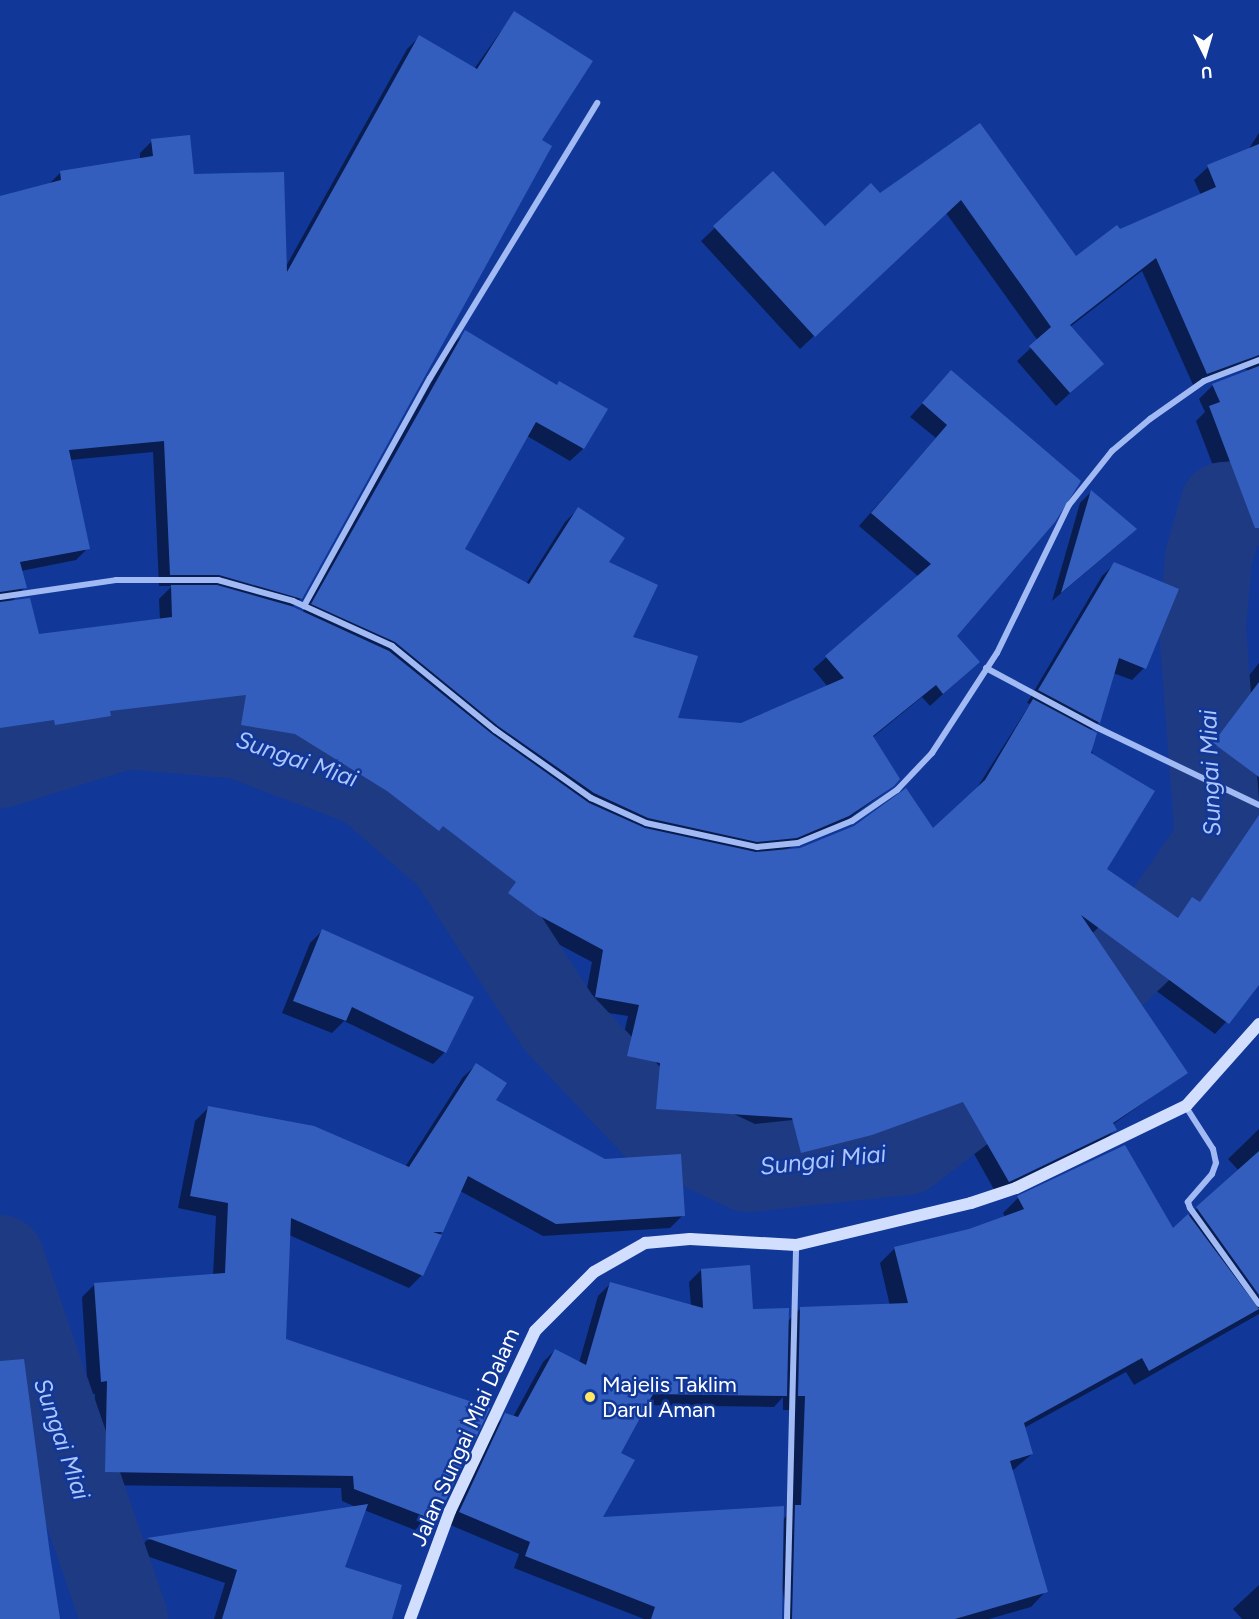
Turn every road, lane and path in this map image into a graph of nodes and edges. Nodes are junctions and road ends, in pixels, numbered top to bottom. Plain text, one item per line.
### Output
1 (597, 103) dead end
2 (1259, 360) edge
3 (0, 597) edge
4 (303, 606) junction
5 (986, 668) junction
6 (1259, 805) edge
7 (1259, 1024) edge
8 (1185, 1106) junction
9 (796, 1245) junction
10 (1259, 1304) edge
11 (410, 1619) edge
12 (787, 1619) edge

1 - 4 street
2 - 5 street
3 - 4 street
4 - 5 street
5 - 6 street
7 - 8 street, Jalan Sungai Miai Dalam
8 - 9 street, Jalan Sungai Miai Dalam
8 - 10 street
9 - 11 street, Jalan Sungai Miai Dalam
9 - 12 street

